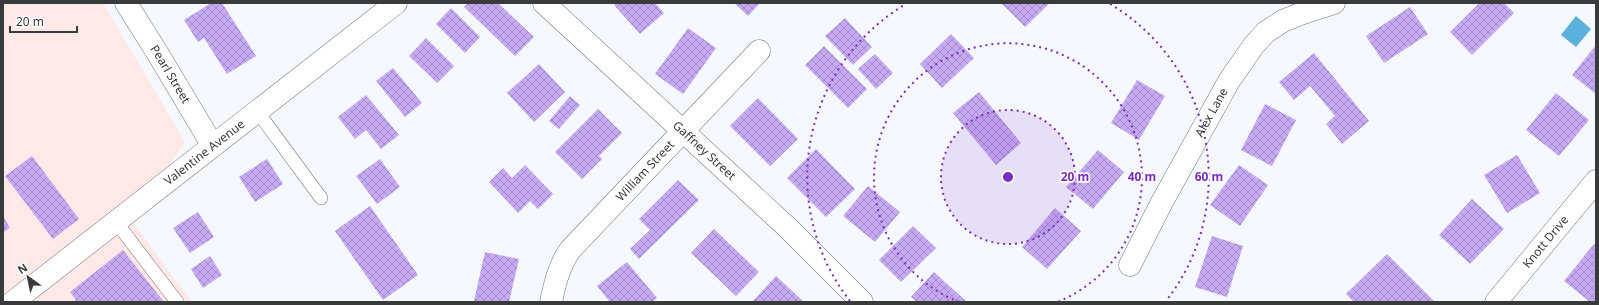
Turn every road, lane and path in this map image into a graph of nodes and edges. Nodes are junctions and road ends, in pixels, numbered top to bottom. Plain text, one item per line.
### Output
1 (126, 3) edge
2 (396, 3) edge
3 (544, 3) edge
4 (1334, 3) edge
5 (759, 51) dead end
6 (257, 111) junction
7 (683, 131) junction
8 (213, 146) junction
9 (1596, 181) edge
10 (321, 198) dead end
11 (116, 222) junction
12 (1130, 265) dead end
13 (14, 302) edge
14 (177, 302) edge
15 (551, 302) edge
16 (862, 302) edge
17 (1496, 302) edge

1 - 8 street, Pearl Street
2 - 6 street, Valentine Avenue
3 - 7 street, Gaffney Street
4 - 12 street, Alex Lane
5 - 7 street, William Street
6 - 8 street, Valentine Avenue
6 - 10 lane
7 - 15 street, William Street
7 - 16 street, Gaffney Street
8 - 11 street, Valentine Avenue
9 - 17 street, Knott Drive
11 - 13 street, Valentine Avenue
11 - 14 lane

